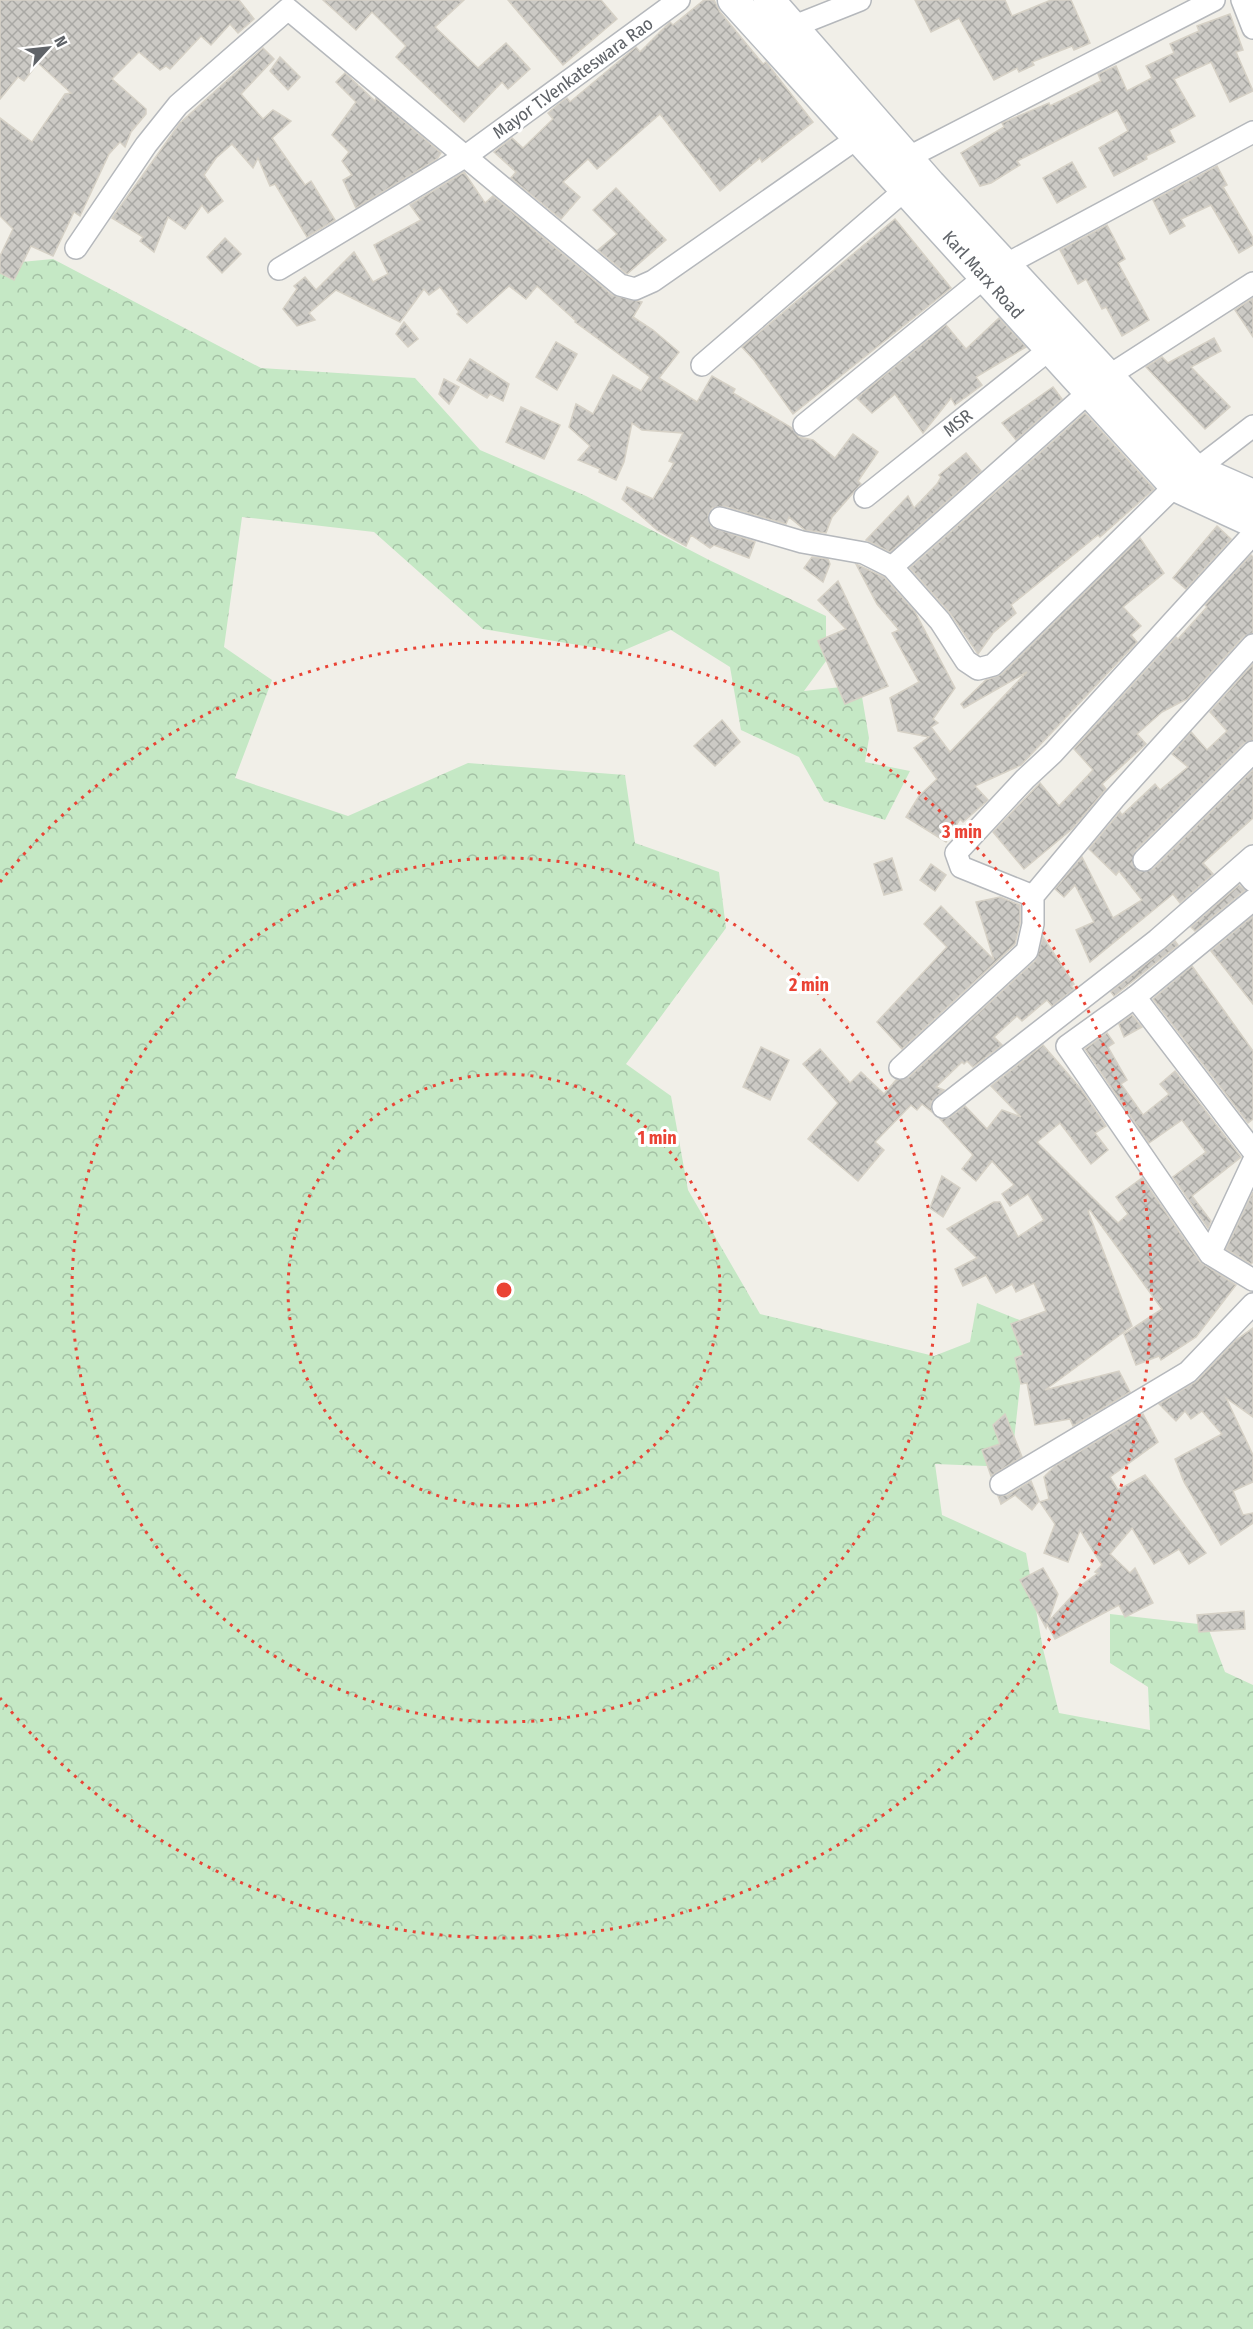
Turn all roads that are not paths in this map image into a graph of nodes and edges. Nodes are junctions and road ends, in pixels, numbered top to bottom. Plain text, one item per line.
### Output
1 (679, 0) edge
2 (733, 0) edge
3 (769, 0) edge
4 (860, 0) edge
5 (1214, 0) edge
6 (1242, 0) edge
7 (290, 3) edge
8 (1253, 28) edge
9 (782, 35) junction
10 (1253, 132) edge
11 (856, 139) junction
12 (466, 156) junction
13 (907, 158) junction
14 (906, 189) junction
15 (76, 249) dead end
16 (279, 269) dead end
17 (995, 271) junction
18 (1253, 283) edge
19 (1050, 349) junction
20 (702, 365) dead end
21 (1098, 384) junction
22 (804, 425) dead end
23 (1253, 426) edge
24 (1184, 478) junction
25 (1253, 495) edge
26 (865, 497) dead end
27 (720, 518) dead end
28 (1253, 522) edge
29 (1253, 534) edge
30 (892, 567) junction
31 (1253, 645) edge
32 (1253, 752) edge
33 (1144, 860) dead end
34 (1249, 868) edge
35 (1033, 896) junction
36 (1253, 900) edge
37 (1135, 997) junction
38 (900, 1068) dead end
39 (944, 1107) dead end
40 (1253, 1151) edge
41 (1253, 1162) edge
42 (1210, 1254) junction
43 (1253, 1280) edge
44 (1253, 1304) edge
45 (1001, 1484) dead end

1 - 12 street, Mayor T.Venkateswara Rao
2 - 9 main road, Karl Marx Road
3 - 9 main road, Karl Marx Road
4 - 9 street
5 - 13 street
6 - 8 street
7 - 12 street
7 - 15 street
9 - 11 main road, Karl Marx Road
9 - 13 main road, Karl Marx Road
10 - 17 street
11 - 12 street
11 - 14 main road, Karl Marx Road
12 - 16 street, Mayor T.Venkateswara Rao
13 - 17 main road, Karl Marx Road
14 - 17 main road, Karl Marx Road
14 - 20 street
17 - 19 main road, Karl Marx Road
17 - 21 main road, Karl Marx Road
17 - 22 street
18 - 21 street
19 - 21 main road, Karl Marx Road
19 - 26 street, MSR
21 - 24 main road, Karl Marx Road
21 - 30 street
23 - 24 street
24 - 25 main road, Karl Marx Road
24 - 28 main road, Karl Marx Road
24 - 30 street
27 - 30 street
29 - 35 street
31 - 35 street
32 - 33 street
34 - 39 street
35 - 38 street
36 - 37 street
37 - 40 street
37 - 42 street
41 - 42 street
42 - 43 street
44 - 45 street

